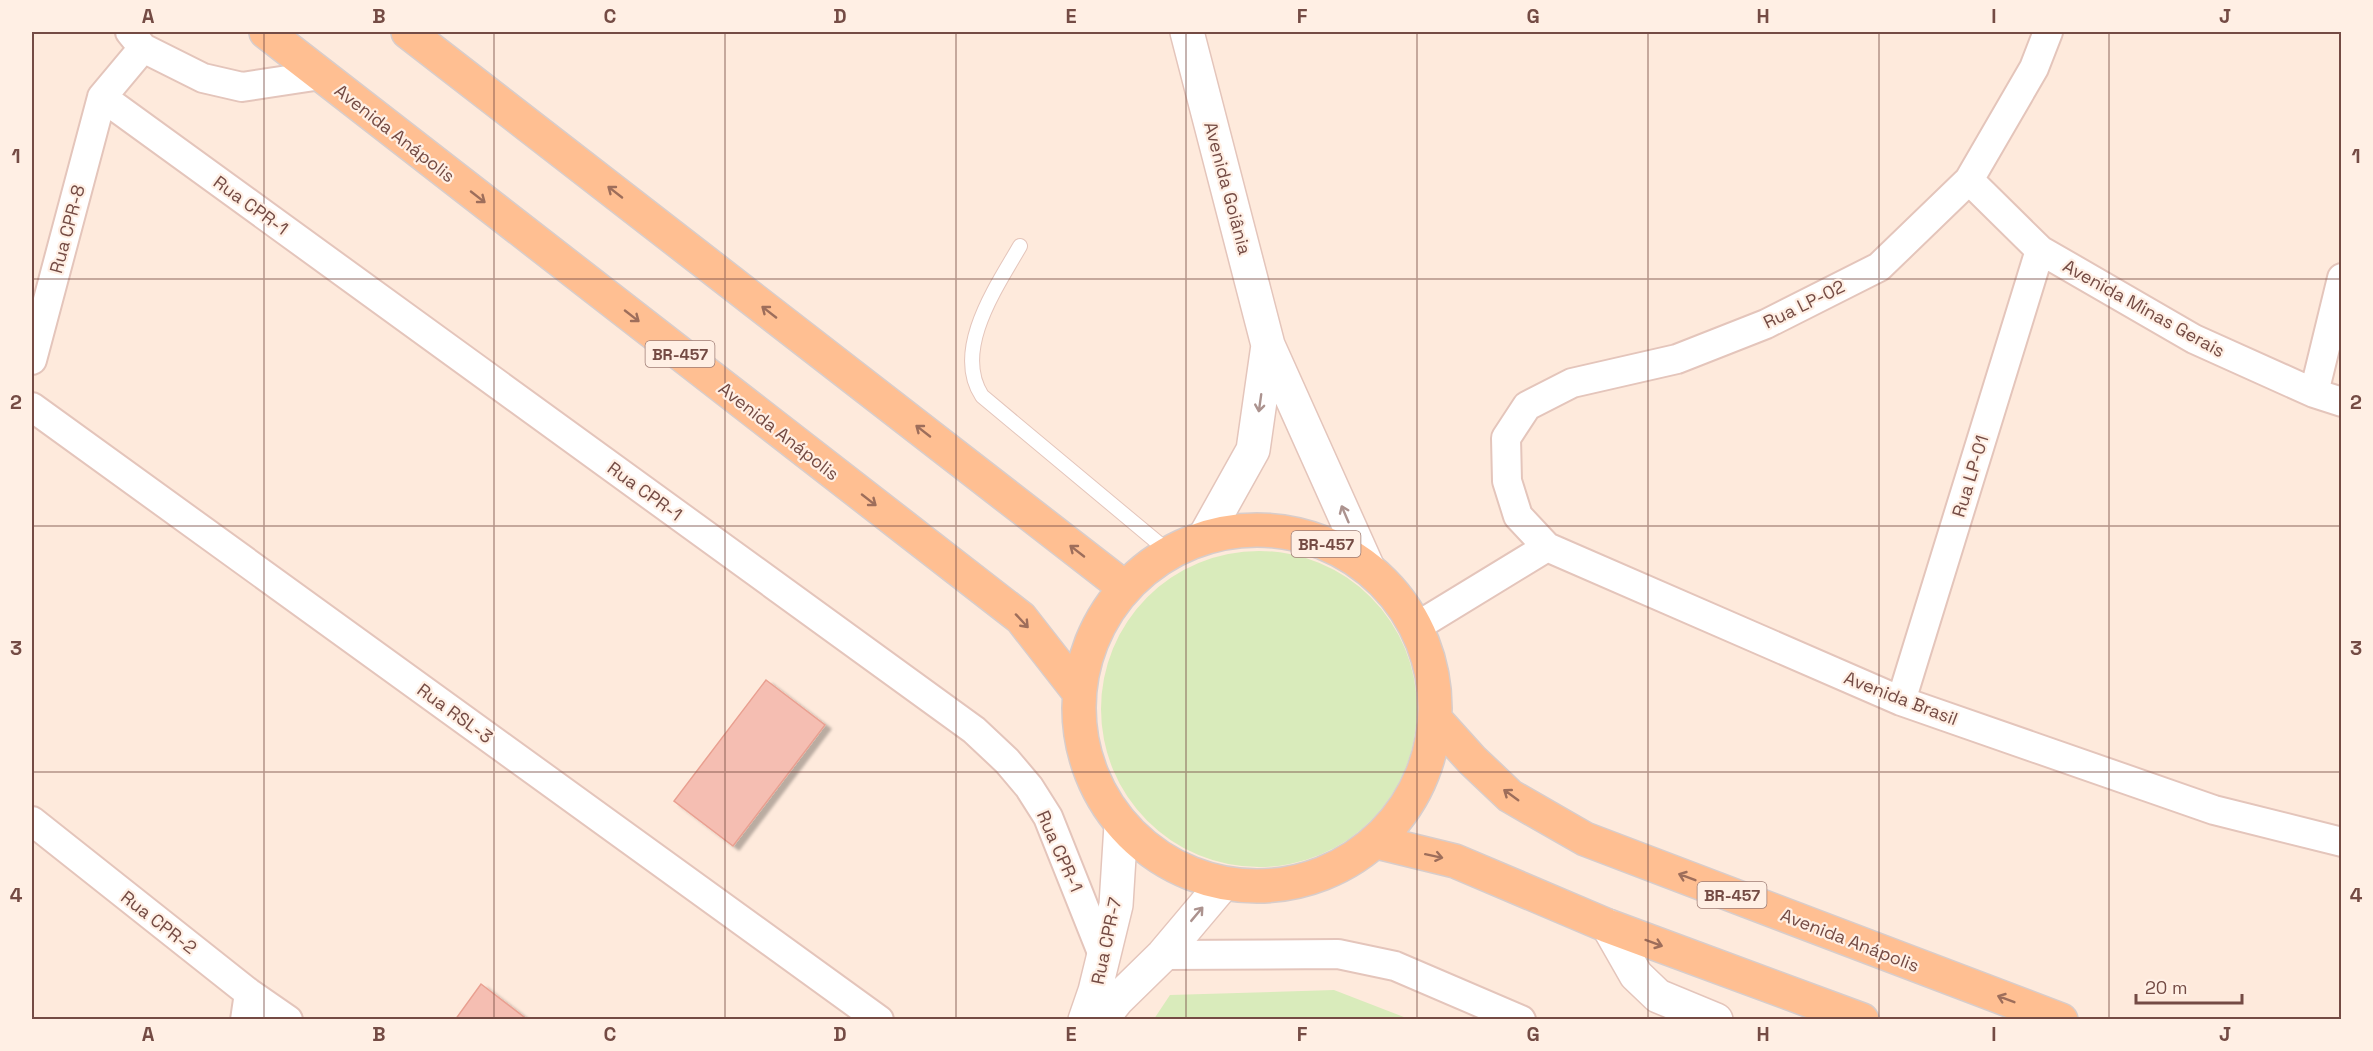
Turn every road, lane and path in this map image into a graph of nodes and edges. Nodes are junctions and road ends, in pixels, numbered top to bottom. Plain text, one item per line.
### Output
1 (266, 32) edge
2 (408, 32) edge
3 (1187, 32) edge
4 (2048, 32) edge
5 (136, 40) edge
6 (321, 75) junction
7 (102, 97) junction
8 (1969, 180) junction
9 (1020, 246) dead end
10 (2040, 250) junction
11 (2342, 278) edge
12 (1268, 345) junction
13 (32, 360) edge
14 (2314, 393) junction
15 (2342, 402) edge
16 (32, 407) edge
17 (1507, 481) joint
18 (1205, 536) junction
19 (1547, 547) junction
20 (1170, 552) junction
21 (1368, 568) junction
22 (1124, 587) junction
23 (1416, 627) junction
24 (1078, 691) junction
25 (1901, 701) junction
26 (1435, 719) junction
27 (32, 821) edge
28 (1120, 825) junction
29 (1377, 842) junction
30 (2342, 842) edge
31 (1222, 885) junction
32 (1608, 926) junction
33 (1104, 955) junction
34 (1163, 955) junction
35 (247, 1006) edge
36 (288, 1020) edge
37 (879, 1020) edge
38 (1085, 1020) edge
39 (1101, 1020) edge
40 (1521, 1020) edge
41 (1716, 1020) edge
42 (1862, 1020) edge
43 (2061, 1020) edge

1 - 6 main road, Avenida Anápolis / BR-457
22 -> 2 main road
3 - 12 street, Avenida Goiânia
4 - 8 street, Rua LP-02
5 - 6 street
5 - 7 street
6 -> 24 main road, Avenida Anápolis / BR-457
7 - 13 street, Rua CPR-8
7 - 33 street, Rua CPR-1
8 - 10 street, Avenida Minas Gerais
8 - 17 street, Rua LP-02
9 - 20 lane
10 - 14 street, Avenida Minas Gerais
10 - 25 street, Rua LP-01
11 - 14 street
12 -> 18 street, Avenida Goiânia
21 -> 12 street, Avenida Goiânia
14 - 15 street, Avenida Minas Gerais
16 - 37 street, Rua RSL-3
17 - 19 street, Avenida Brasil
18 - 20 main road, BR-457
18 - 21 main road, BR-457
19 - 23 street
19 - 25 street, Avenida Brasil
20 - 22 main road, BR-457
21 - 23 main road, BR-457
22 - 24 main road, BR-457
23 - 26 main road, BR-457
24 - 28 main road, BR-457
25 - 30 street, Avenida Brasil
26 - 29 main road, BR-457
43 -> 26 main road, Avenida Anápolis / BR-457
27 - 35 street, Rua CPR-2
28 - 31 main road, BR-457
28 - 33 street, Rua CPR-7
29 - 31 main road, BR-457
29 -> 32 main road
34 -> 31 street, Rua CPR-7
32 - 41 street
32 -> 42 main road
33 - 38 street, Rua CPR-7
34 - 39 street, Rua CPR-7
34 - 40 street
35 - 36 street, Rua CPR-2

